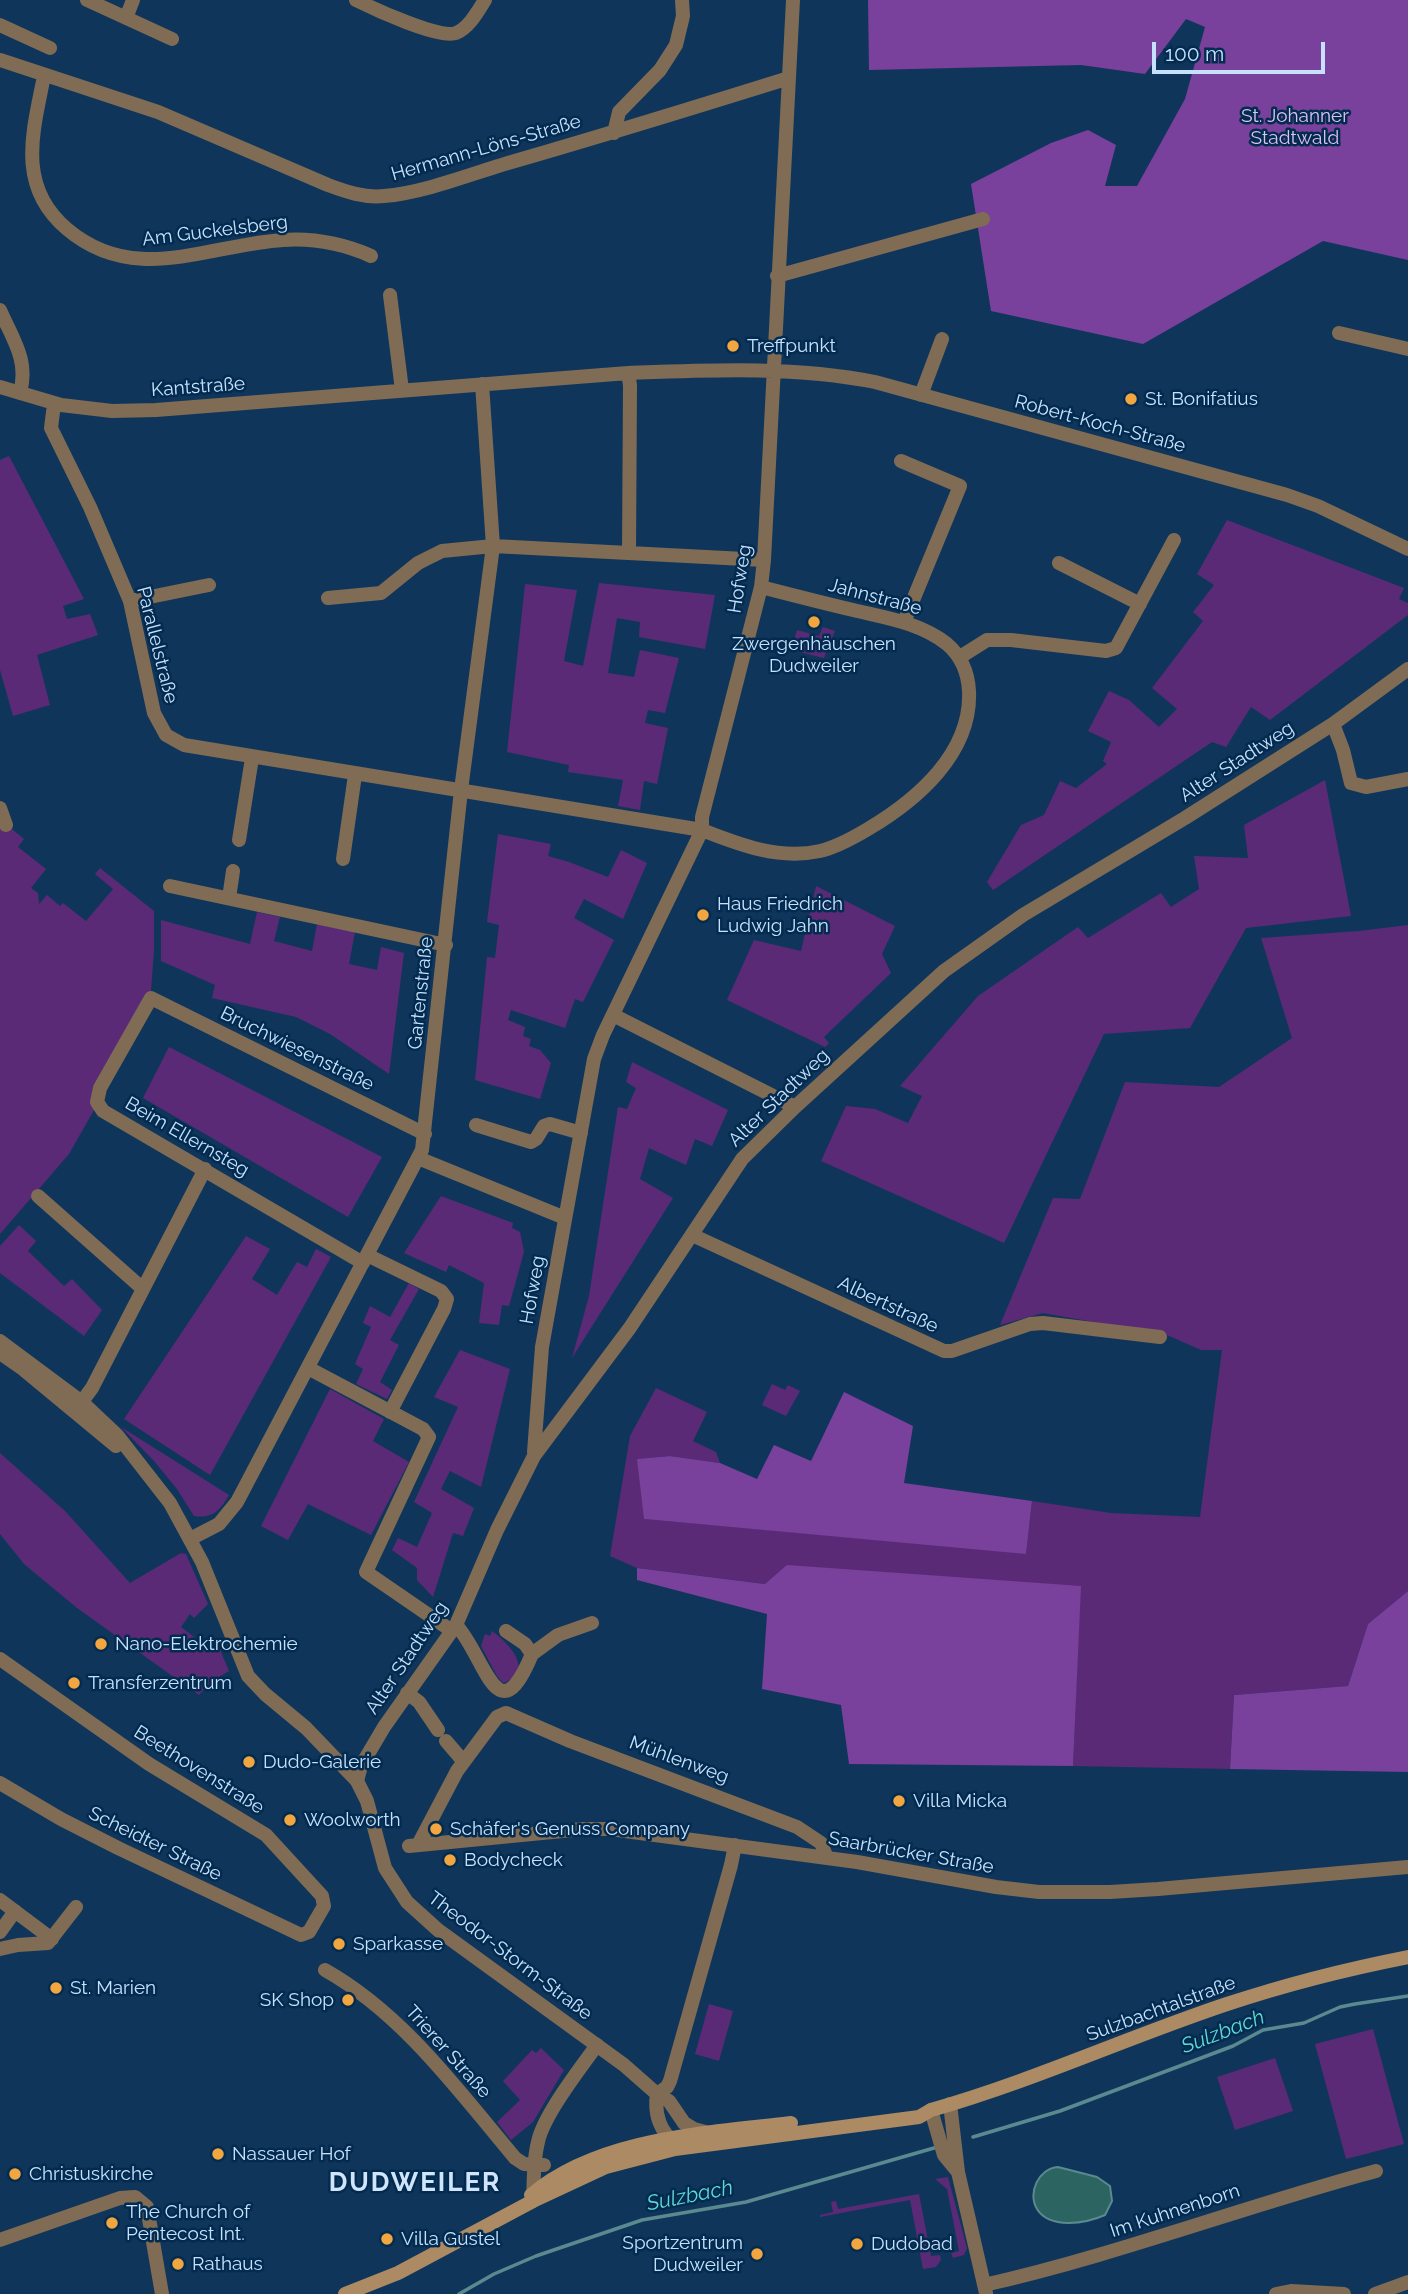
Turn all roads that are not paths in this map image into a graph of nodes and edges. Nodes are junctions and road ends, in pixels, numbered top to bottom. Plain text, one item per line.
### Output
1 (87, 0) edge
2 (133, 0) edge
3 (356, 0) edge
4 (485, 0) edge
5 (682, 0) edge
6 (793, 0) edge
7 (126, 18) junction
8 (0, 25) edge
9 (172, 39) dead end
10 (50, 48) dead end
11 (0, 60) edge
12 (44, 76) junction
13 (789, 78) junction
14 (614, 133) junction
15 (983, 219) dead end
16 (371, 256) dead end
17 (777, 276) junction
18 (390, 295) dead end
19 (0, 310) edge
20 (1339, 334) dead end
21 (942, 339) dead end
22 (1408, 349) edge
23 (772, 371) junction
24 (628, 373) junction
25 (482, 384) junction
26 (0, 387) edge
27 (402, 390) junction
28 (20, 393) junction
29 (921, 395) junction
30 (54, 404) junction
31 (901, 461) dead end
32 (1174, 540) dead end
33 (493, 546) junction
34 (1408, 549) edge
35 (629, 553) junction
36 (764, 560) junction
37 (1059, 564) dead end
38 (209, 585) dead end
39 (761, 587) junction
40 (328, 598) dead end
41 (130, 601) junction
42 (1140, 604) junction
43 (904, 622) junction
44 (960, 657) junction
45 (1408, 669) edge
46 (1333, 724) junction
47 (252, 758) junction
48 (355, 775) junction
49 (1408, 779) edge
50 (461, 790) junction
51 (0, 807) edge
52 (6, 825) dead end
53 (702, 830) junction
54 (239, 840) dead end
55 (343, 859) dead end
56 (233, 871) dead end
57 (170, 886) dead end
58 (229, 898) junction
59 (446, 945) junction
60 (152, 998) joint
61 (613, 1015) junction
62 (796, 1107) junction
63 (475, 1125) dead end
64 (425, 1133) junction
65 (581, 1133) junction
66 (418, 1158) junction
67 (205, 1169) junction
68 (38, 1196) dead end
69 (565, 1217) junction
70 (692, 1235) junction
71 (365, 1259) junction
72 (143, 1289) junction
73 (1160, 1337) dead end
74 (0, 1341) edge
75 (0, 1353) edge
76 (307, 1368) junction
77 (78, 1406) junction
78 (390, 1412) junction
79 (534, 1456) junction
80 (190, 1539) junction
81 (592, 1623) dead end
82 (454, 1628) junction
83 (506, 1631) dead end
84 (532, 1654) junction
85 (0, 1659) edge
86 (407, 1693) junction
87 (464, 1762) junction
88 (357, 1781) junction
89 (0, 1783) edge
90 (735, 1845) junction
91 (827, 1858) junction
92 (1408, 1867) edge
93 (0, 1900) edge
94 (76, 1907) dead end
95 (15, 1911) junction
96 (0, 1932) edge
97 (297, 1933) joint
98 (52, 1938) junction
99 (0, 1949) edge
100 (1408, 1957) edge
101 (325, 1970) dead end
102 (597, 2045) junction
103 (657, 2094) junction
104 (950, 2104) junction
105 (924, 2108) junction
106 (679, 2115) junction
107 (659, 2122) junction
108 (709, 2133) junction
109 (670, 2139) junction
110 (685, 2147) junction
111 (649, 2150) junction
112 (538, 2160) junction
113 (1376, 2171) dead end
114 (958, 2172) junction
115 (573, 2175) junction
116 (533, 2197) junction
117 (0, 2240) edge
118 (1408, 2282) edge
119 (985, 2290) edge
120 (162, 2294) edge
121 (345, 2294) edge
122 (1276, 2294) edge
123 (1344, 2294) edge
124 (1375, 2294) edge

1 - 7 street
2 - 7 street
3 - 4 street
5 - 14 street
6 - 13 street, Hofweg
7 - 9 street
8 - 10 street
11 - 12 street, Hermann-Löns-Straße
12 - 14 street, Hermann-Löns-Straße
12 - 16 street, Am Guckelsberg
13 - 14 street, Hermann-Löns-Straße
13 - 17 street, Hofweg
15 - 17 street
17 - 23 street, Hofweg
18 - 27 street
19 - 28 street
20 - 22 street
21 - 29 street
23 - 24 street, Kantstraße
23 - 29 street, Robert-Koch-Straße
23 - 36 street, Hofweg
24 - 25 street, Kantstraße
24 - 35 street
25 - 27 street, Kantstraße
25 - 33 street, Gartenstraße
26 - 28 street, Kantstraße
27 - 30 street, Kantstraße
28 - 30 street, Kantstraße
29 - 34 street, Robert-Koch-Straße
30 - 41 street, Parallelstraße
31 - 43 street
32 - 42 street
33 - 35 street
33 - 40 street
33 - 50 street, Gartenstraße
35 - 36 street
36 - 39 street, Hofweg
37 - 42 street
38 - 41 street
39 - 43 street, Jahnstraße
39 - 53 street, Hofweg
41 - 47 street, Parallelstraße
42 - 44 street
43 - 44 street, Jahnstraße
44 - 53 street
45 - 46 street, Alter Stadtweg
46 - 49 street
46 - 62 street, Alter Stadtweg
47 - 48 street, Parallelstraße
47 - 54 street
48 - 50 street, Parallelstraße
48 - 55 street
50 - 53 street, Parallelstraße
50 - 59 street, Gartenstraße
51 - 52 street
53 - 61 street, Hofweg
56 - 58 street
57 - 58 street
58 - 59 street
59 - 64 street, Gartenstraße
60 - 64 street, Bruchwiesenstraße
60 - 67 street, Beim Ellernsteg
61 - 62 street
61 - 65 street, Hofweg
62 - 70 street, Alter Stadtweg
63 - 65 street
64 - 66 street, Gartenstraße
65 - 69 street, Hofweg
66 - 69 street
66 - 71 street, Gartenstraße
67 - 71 street, Beim Ellernsteg
67 - 72 street
68 - 72 street
69 - 79 street, Hofweg
70 - 73 street, Albertstraße
70 - 79 street, Alter Stadtweg
71 - 76 street, Gartenstraße
71 - 78 street, Beim Ellernsteg
72 - 77 street
74 - 77 street, Theodor-Storm-Straße
75 - 77 street, Theodor-Storm-Straße
76 - 78 street
76 - 80 street, Gartenstraße
77 - 80 street, Theodor-Storm-Straße
78 - 82 street
79 - 82 street, Alter Stadtweg
80 - 88 street, Theodor-Storm-Straße
81 - 84 street
82 - 84 street
82 - 86 street, Alter Stadtweg
83 - 84 street
85 - 97 street, Beethovenstraße
86 - 87 street
86 - 88 street, Alter Stadtweg
87 - 90 street, Saarbrücker Straße
87 - 91 street, Mühlenweg
88 - 102 street, Theodor-Storm-Straße
89 - 97 street, Scheidter Straße
90 - 91 street, Saarbrücker Straße
90 - 103 street
91 - 92 street, Saarbrücker Straße
93 - 95 street
94 - 98 street
95 - 96 street
95 - 98 street
98 - 99 street
100 - 104 main road, Sulzbachtalstraße
101 - 112 street, Trierer Straße
102 - 103 street, Theodor-Storm-Straße
102 - 112 street
103 - 106 street, Theodor-Storm-Straße
103 - 107 street
104 - 105 main road, Sulzbachtalstraße
104 - 114 street
105 - 108 main road, Sulzbachtalstraße
105 - 110 main road, Sulzbachtalstraße
105 - 114 street
106 - 108 street, Theodor-Storm-Straße
106 - 109 street
107 - 109 street
107 - 111 street
108 - 109 main road, Sulzbachtalstraße
109 - 110 street
109 - 111 street
110 - 111 main road, Sulzbachtalstraße
111 - 115 main road, Sulzbachtalstraße
112 - 115 street, Trierer Straße
112 - 116 street
113 - 119 street, Im Kuhnenborn
114 - 119 street
115 - 116 main road, Sulzbachtalstraße
116 - 121 main road, Sulzbachtalstraße
117 - 120 street
118 - 124 street
122 - 123 street

